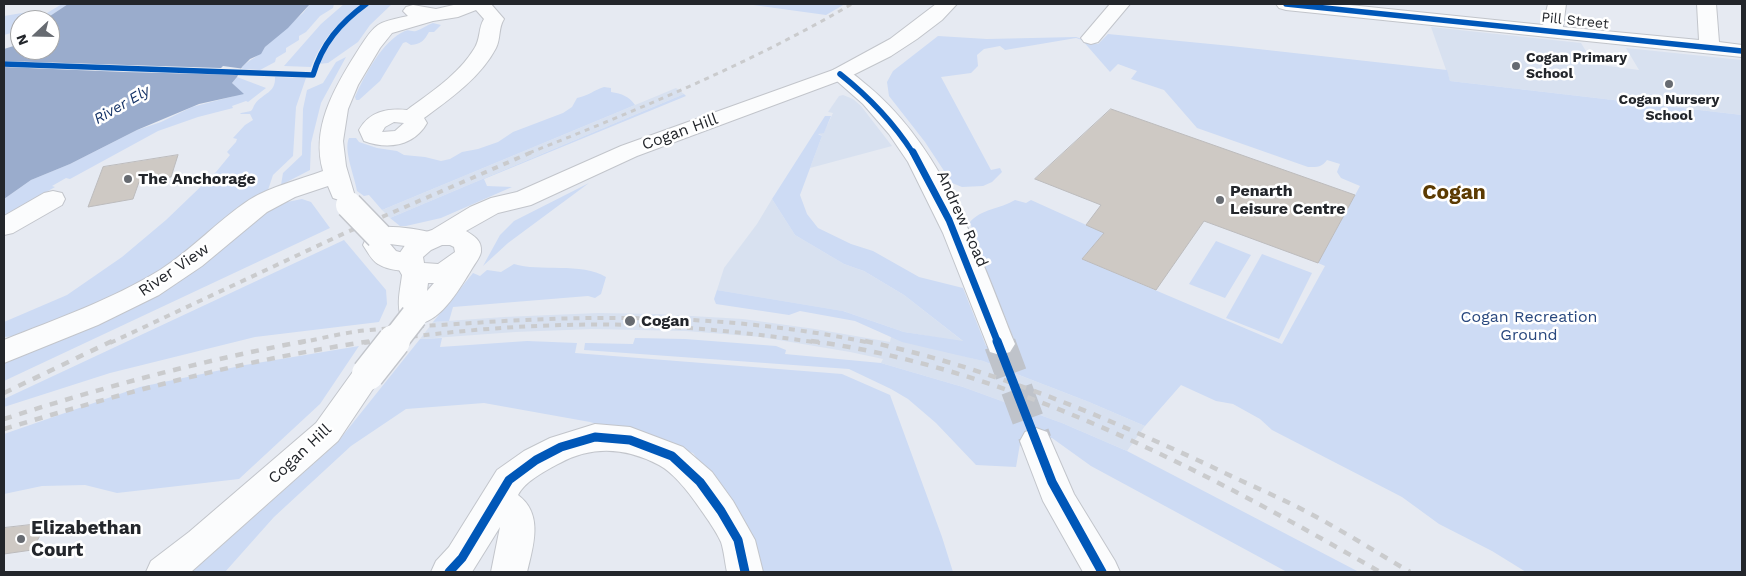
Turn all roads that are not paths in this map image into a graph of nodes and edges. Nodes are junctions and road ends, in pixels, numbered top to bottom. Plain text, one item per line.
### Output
1 (407, 4) edge
2 (472, 4) edge
3 (481, 4) edge
4 (947, 4) edge
5 (1120, 4) edge
6 (1286, 4) edge
7 (1557, 4) edge
8 (1707, 4) edge
9 (1407, 10) edge
10 (436, 14) junction
11 (490, 25) junction
12 (385, 29) junction
13 (1552, 32) junction
14 (1091, 38) dead end
15 (1709, 48) junction
16 (1742, 51) edge
17 (840, 74) junction
18 (411, 117) dead end
19 (336, 175) junction
20 (53, 199) dead end
21 (522, 199) junction
22 (4, 227) edge
23 (379, 236) junction
24 (434, 238) junction
25 (466, 257) junction
26 (413, 267) junction
27 (414, 316) junction
28 (1000, 344) tunnel mouth
29 (4, 352) edge
30 (1036, 441) tunnel mouth
31 (498, 500) junction
32 (164, 572) edge
33 (450, 572) edge
34 (509, 572) edge
35 (745, 572) edge
36 (1102, 572) edge

1 - 10 street
1 - 12 street
2 - 10 street
3 - 11 street
4 - 17 street, Cogan Hill
5 - 14 street
6 - 9 street, Pill Street
7 - 13 street
8 - 15 street
9 - 13 street, Pill Street
10 - 11 street
10 - 12 street
11 - 18 street
12 - 19 street
13 - 15 street, Pill Street
15 - 16 street, Pill Street
17 - 21 street, Cogan Hill
17 - 28 street, Andrew Road
19 - 23 street, bridge
19 - 29 street, River View
20 - 22 street
21 - 24 street, Cogan Hill
21 - 25 street, Cogan Hill
23 - 24 street
23 - 26 street
24 - 25 street
24 - 26 street, Cogan Hill
25 - 26 street, Cogan Hill
25 - 27 street, Cogan Hill
26 - 27 street, Cogan Hill
27 - 32 street, Cogan Hill, bridge
30 - 36 street
31 - 33 street
31 - 34 street
31 - 35 street

